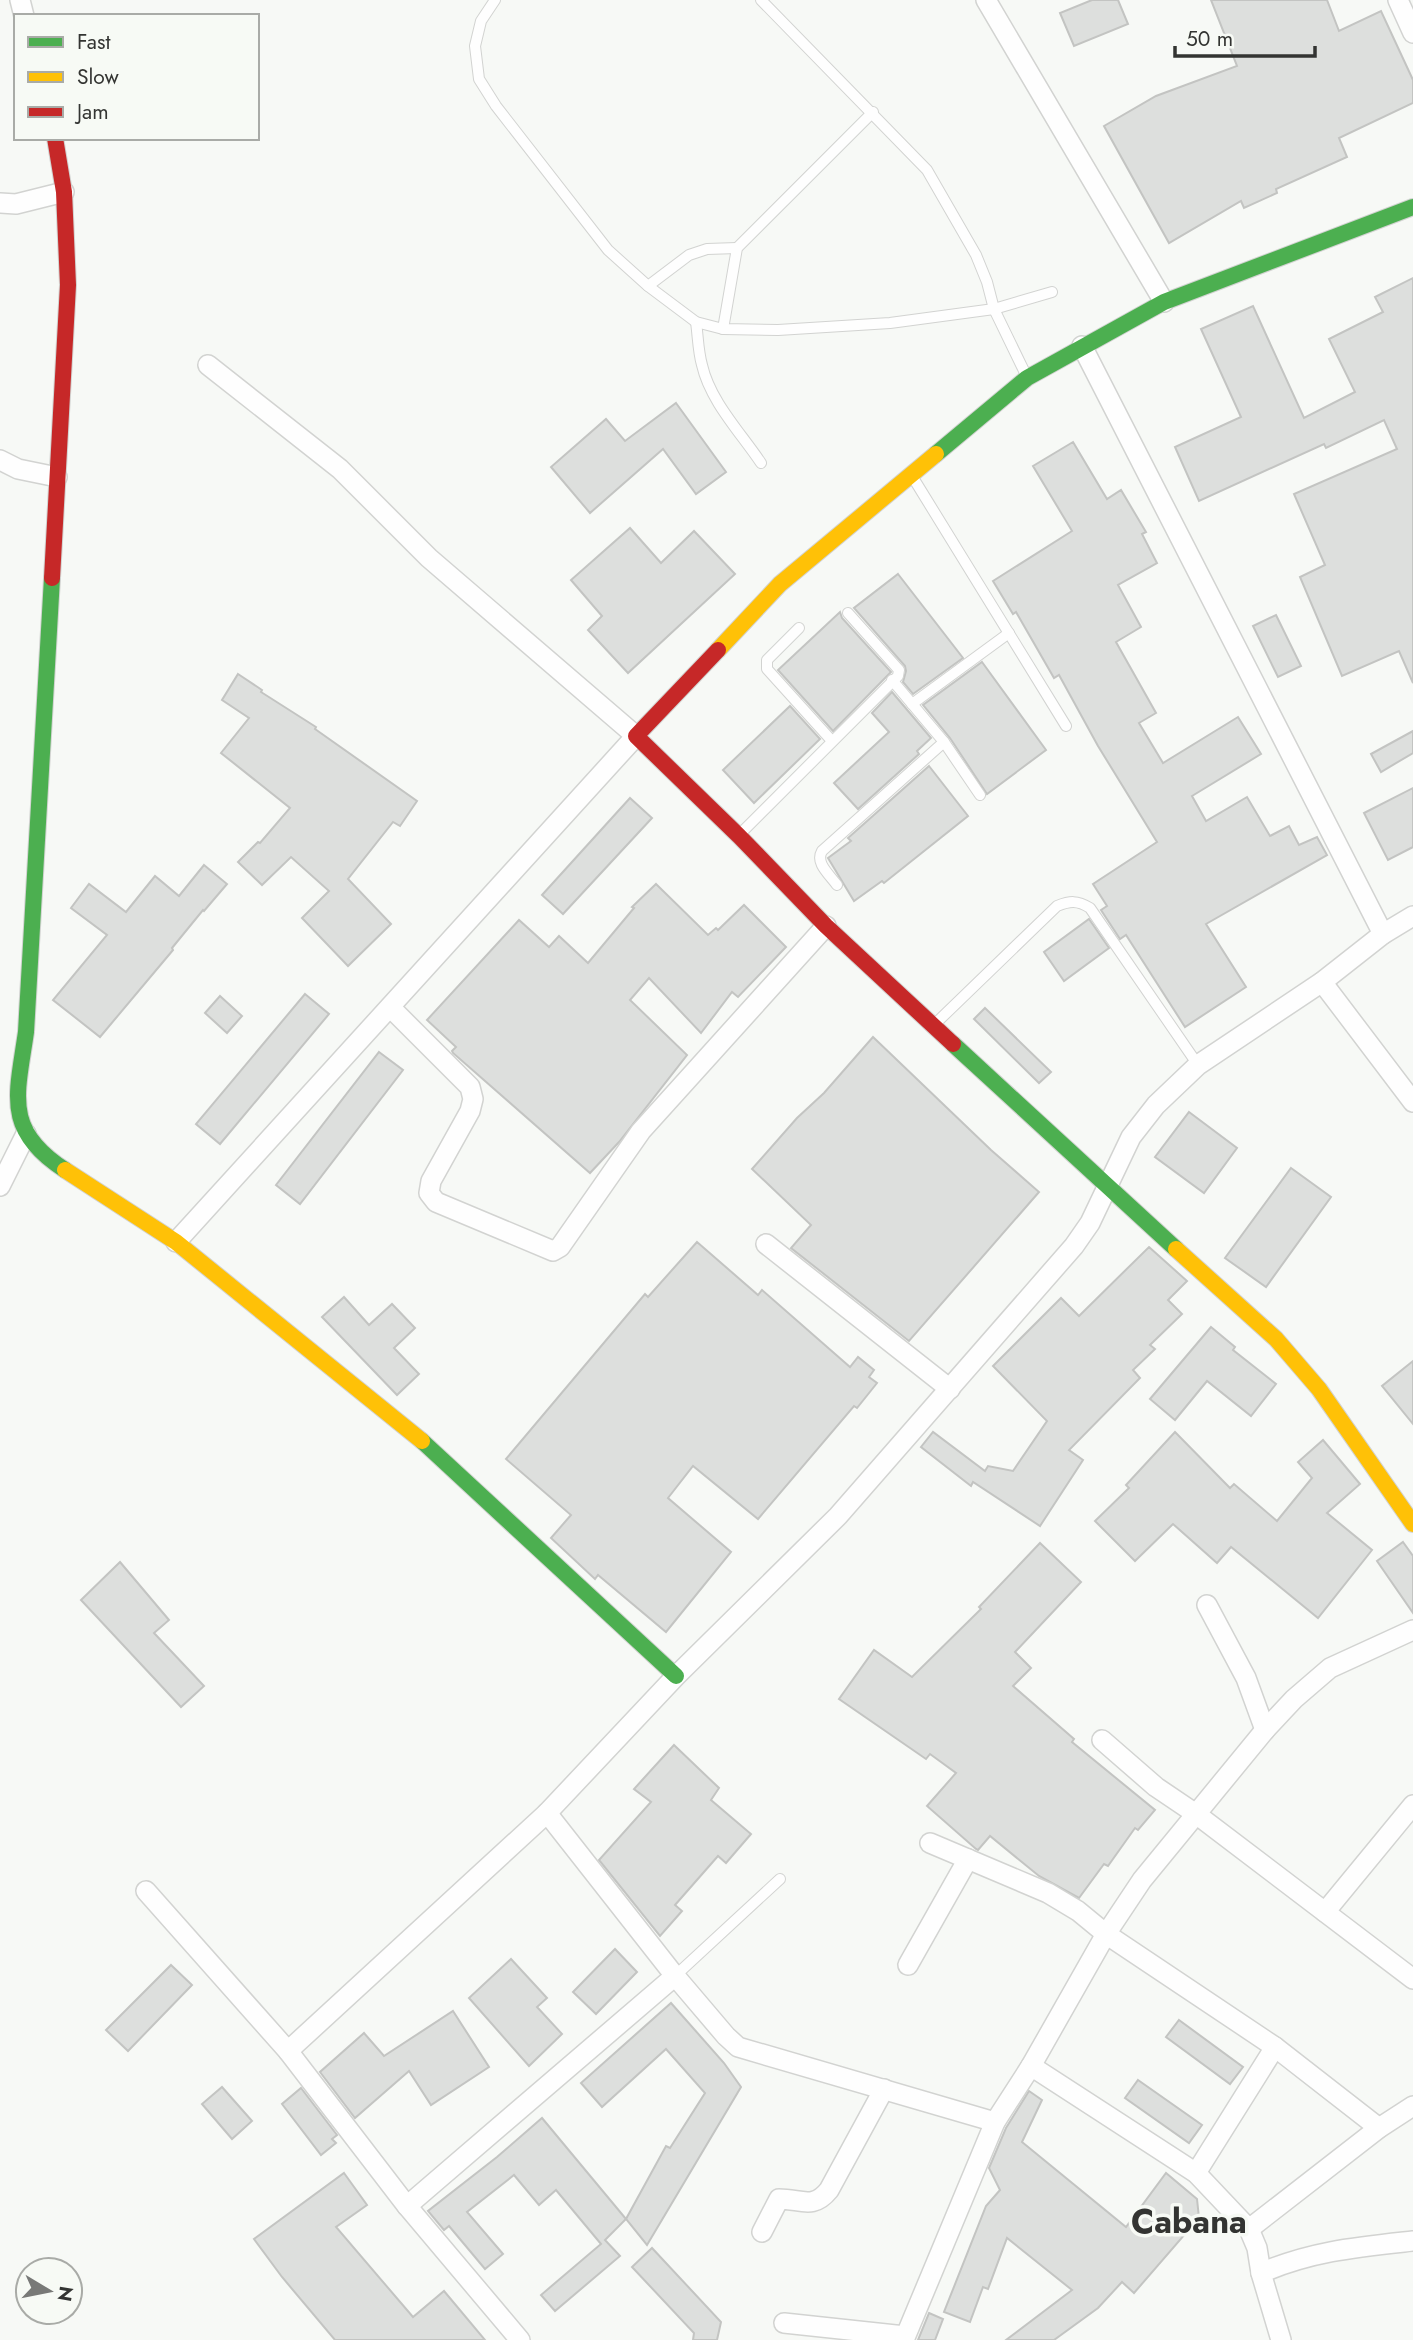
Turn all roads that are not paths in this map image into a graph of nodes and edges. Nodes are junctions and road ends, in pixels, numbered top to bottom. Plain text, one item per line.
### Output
1 (495, 0) edge
2 (761, 0) edge
3 (986, 0) edge
4 (1398, 0) edge
5 (1413, 33) edge
6 (873, 112) junction
7 (55, 140) edge
8 (64, 192) junction
9 (0, 203) edge
10 (1413, 207) edge
11 (737, 248) junction
12 (648, 286) junction
13 (1052, 292) dead end
14 (1164, 302) junction
15 (994, 309) junction
16 (696, 322) junction
17 (723, 329) junction
18 (1083, 346) junction
19 (208, 365) dead end
20 (1027, 378) junction
21 (0, 460) edge
22 (761, 463) dead end
23 (912, 476) junction
24 (57, 477) junction
25 (848, 612) dead end
26 (799, 628) dead end
27 (1009, 633) junction
28 (892, 680) junction
29 (912, 704) junction
30 (1066, 726) dead end
31 (636, 736) junction
32 (832, 741) junction
33 (944, 742) junction
34 (980, 795) dead end
35 (739, 836) junction
36 (837, 884) dead end
37 (1413, 916) edge
38 (826, 926) junction
39 (1383, 934) junction
40 (1322, 982) junction
41 (390, 1007) junction
42 (933, 1026) junction
43 (1198, 1065) junction
44 (1413, 1102) edge
45 (26, 1134) junction
46 (0, 1186) edge
47 (1106, 1186) junction
48 (176, 1242) junction
49 (765, 1244) dead end
50 (950, 1390) junction
51 (1413, 1524) edge
52 (1207, 1605) dead end
53 (1413, 1630) edge
54 (676, 1676) junction
55 (1265, 1730) junction
56 (1102, 1740) dead end
57 (1413, 1805) edge
58 (547, 1813) junction
59 (1196, 1814) junction
60 (930, 1843) dead end
61 (968, 1859) junction
62 (780, 1879) dead end
63 (146, 1892) dead end
64 (1325, 1912) junction
65 (1107, 1934) junction
66 (908, 1965) dead end
67 (675, 1976) junction
68 (1413, 1979) edge
69 (1275, 2047) junction
70 (288, 2051) junction
71 (1031, 2066) junction
72 (884, 2089) junction
73 (1413, 2106) edge
74 (995, 2122) junction
75 (1379, 2128) junction
76 (1196, 2173) junction
77 (407, 2206) junction
78 (1249, 2229) junction
79 (762, 2232) dead end
80 (1413, 2241) edge
81 (1261, 2273) junction
82 (784, 2323) dead end
83 (904, 2338) edge
84 (520, 2340) edge
85 (1281, 2340) edge

1 - 12 lane
2 - 6 lane
3 - 14 street
4 - 5 street
6 - 11 lane
6 - 15 lane
7 - 8 street
8 - 9 street
8 - 24 street
10 - 14 street
11 - 12 lane
11 - 17 lane
12 - 16 lane
13 - 15 lane
14 - 18 street
15 - 17 lane
15 - 20 lane
16 - 17 lane
16 - 22 lane
18 - 20 street
18 - 39 street
19 - 31 street
20 - 23 street
21 - 24 street
23 - 27 lane
23 - 31 street
24 - 45 street
25 - 28 lane
26 - 32 lane
27 - 29 lane
27 - 30 lane
28 - 29 lane
28 - 32 lane
29 - 33 lane
31 - 35 street
31 - 41 street
32 - 35 lane
33 - 34 lane
33 - 36 lane
35 - 38 street
37 - 39 street
38 - 41 street
38 - 42 street
39 - 40 street
40 - 43 street
40 - 44 street
41 - 48 street
42 - 43 lane
42 - 47 street
43 - 47 street
45 - 46 street
45 - 48 street
47 - 50 street
47 - 51 street
48 - 54 street
49 - 50 street
50 - 54 street
52 - 55 street
53 - 55 street
54 - 58 street
55 - 59 street
56 - 59 street
57 - 64 street
58 - 67 street
58 - 70 street
59 - 64 street
59 - 65 street
60 - 61 street
61 - 65 street
61 - 66 street
62 - 67 lane
63 - 70 street
64 - 68 street
65 - 69 street
65 - 71 street
67 - 72 street
67 - 77 street
69 - 75 street
69 - 76 street
70 - 77 street
71 - 74 street
71 - 76 street
72 - 74 street
72 - 79 street
73 - 75 street
74 - 83 street
75 - 78 street
76 - 78 street
77 - 84 street
78 - 81 street
80 - 81 street
81 - 85 street
82 - 83 street

